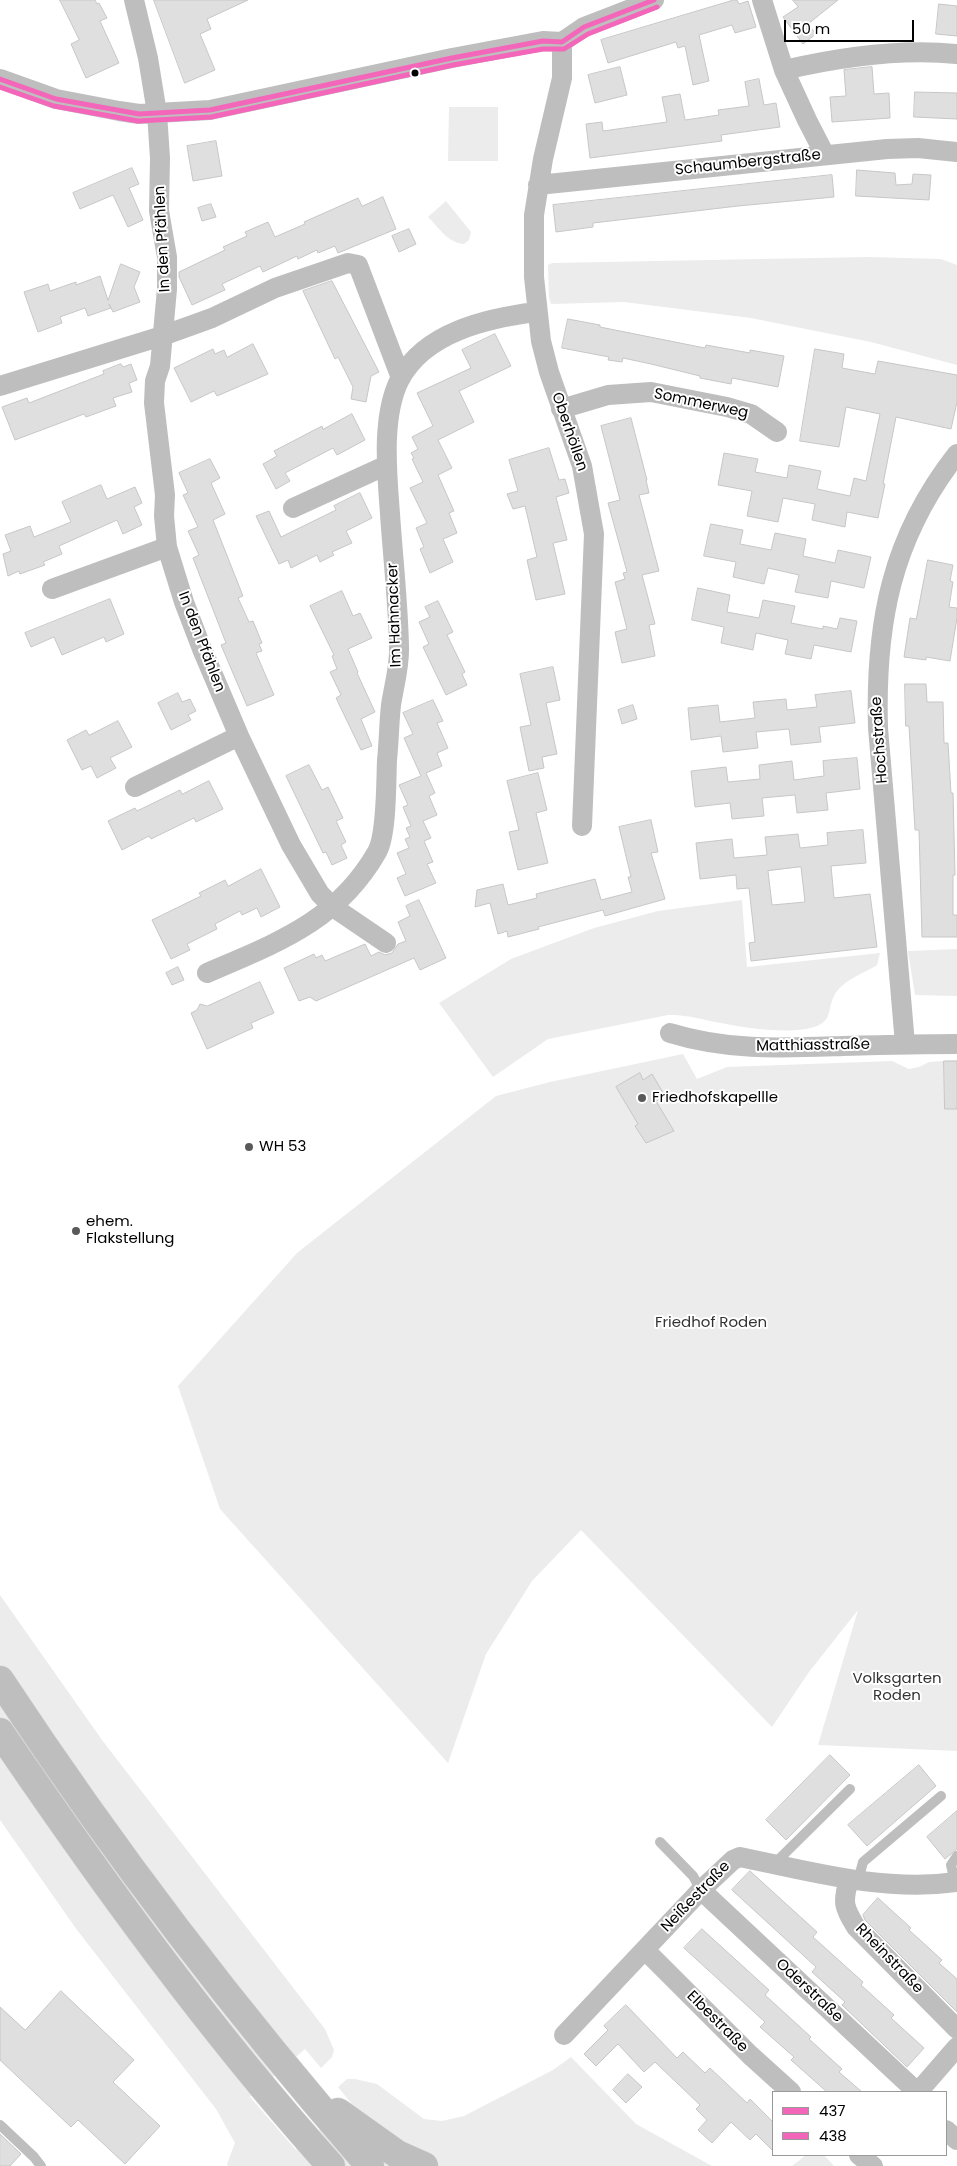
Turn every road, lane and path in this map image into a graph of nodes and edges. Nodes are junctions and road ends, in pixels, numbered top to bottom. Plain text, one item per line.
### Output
1 (134, 0) edge
2 (654, 0) edge
3 (766, 1) edge
4 (562, 42) junction
5 (957, 54) edge
6 (784, 70) junction
7 (0, 78) edge
8 (157, 113) junction
9 (957, 152) edge
10 (825, 155) junction
11 (538, 185) junction
12 (536, 312) junction
13 (162, 336) junction
14 (401, 378) junction
15 (0, 386) edge
16 (561, 409) junction
17 (777, 432) dead end
18 (957, 454) edge
19 (387, 465) junction
20 (293, 508) dead end
21 (167, 546) junction
22 (52, 589) dead end
23 (239, 736) junction
24 (135, 787) dead end
25 (582, 826) dead end
26 (333, 907) junction
27 (386, 943) dead end
28 (206, 973) dead end
29 (670, 1033) dead end
30 (905, 1044) junction
31 (957, 1044) edge
32 (0, 1680) edge
33 (0, 1732) edge
34 (850, 1789) dead end
35 (941, 1796) dead end
36 (660, 1842) dead end
37 (957, 1856) edge
38 (774, 1864) junction
39 (853, 1880) junction
40 (956, 1882) edge
41 (701, 1890) junction
42 (645, 1950) junction
43 (957, 2029) edge
44 (564, 2035) dead end
45 (956, 2049) edge
46 (790, 2091) edge
47 (916, 2091) edge
48 (918, 2091) edge
49 (335, 2117) junction
50 (0, 2124) edge
51 (947, 2131) edge
52 (957, 2140) edge
53 (40, 2166) edge
54 (331, 2166) edge
55 (370, 2166) edge
56 (424, 2166) edge

1 - 8 street, In den Pfählen
2 - 4 street
3 - 6 street
4 - 8 street
4 - 11 street, Oberhöllen
5 - 6 street
6 - 10 street
7 - 8 street
8 - 13 street, In den Pfählen
9 - 10 street, Schaumbergstraße
10 - 11 street, Schaumbergstraße
11 - 12 street, Oberhöllen
12 - 14 street, Im Hahnacker
12 - 16 street, Oberhöllen
13 - 14 street
13 - 15 street
13 - 21 street, In den Pfählen
14 - 19 street, Im Hahnacker
16 - 17 street, Sommerweg
16 - 25 street, Oberhöllen
18 - 30 street, Hochstraße
19 - 20 street
19 - 26 street, Im Hahnacker
21 - 22 street
21 - 23 street, In den Pfählen
23 - 24 street
23 - 26 street, In den Pfählen
26 - 27 street, In den Pfählen
26 - 28 street
29 - 30 street, Matthiasstraße
30 - 31 street, Matthiasstraße
32 - 49 highway
33 - 54 highway
34 - 38 lane
35 - 39 lane
36 - 41 lane
37 - 40 lane
38 - 39 street, Neißestraße
38 - 41 street, Neißestraße
39 - 40 street, Neißestraße
39 - 43 street, Rheinstraße
41 - 42 street, Neißestraße
41 - 47 street, Oderstraße
42 - 44 street, Neißestraße
42 - 46 street, Elbestraße
45 - 48 street
49 - 55 highway
49 - 56 highway
50 - 53 lane
51 - 52 street

